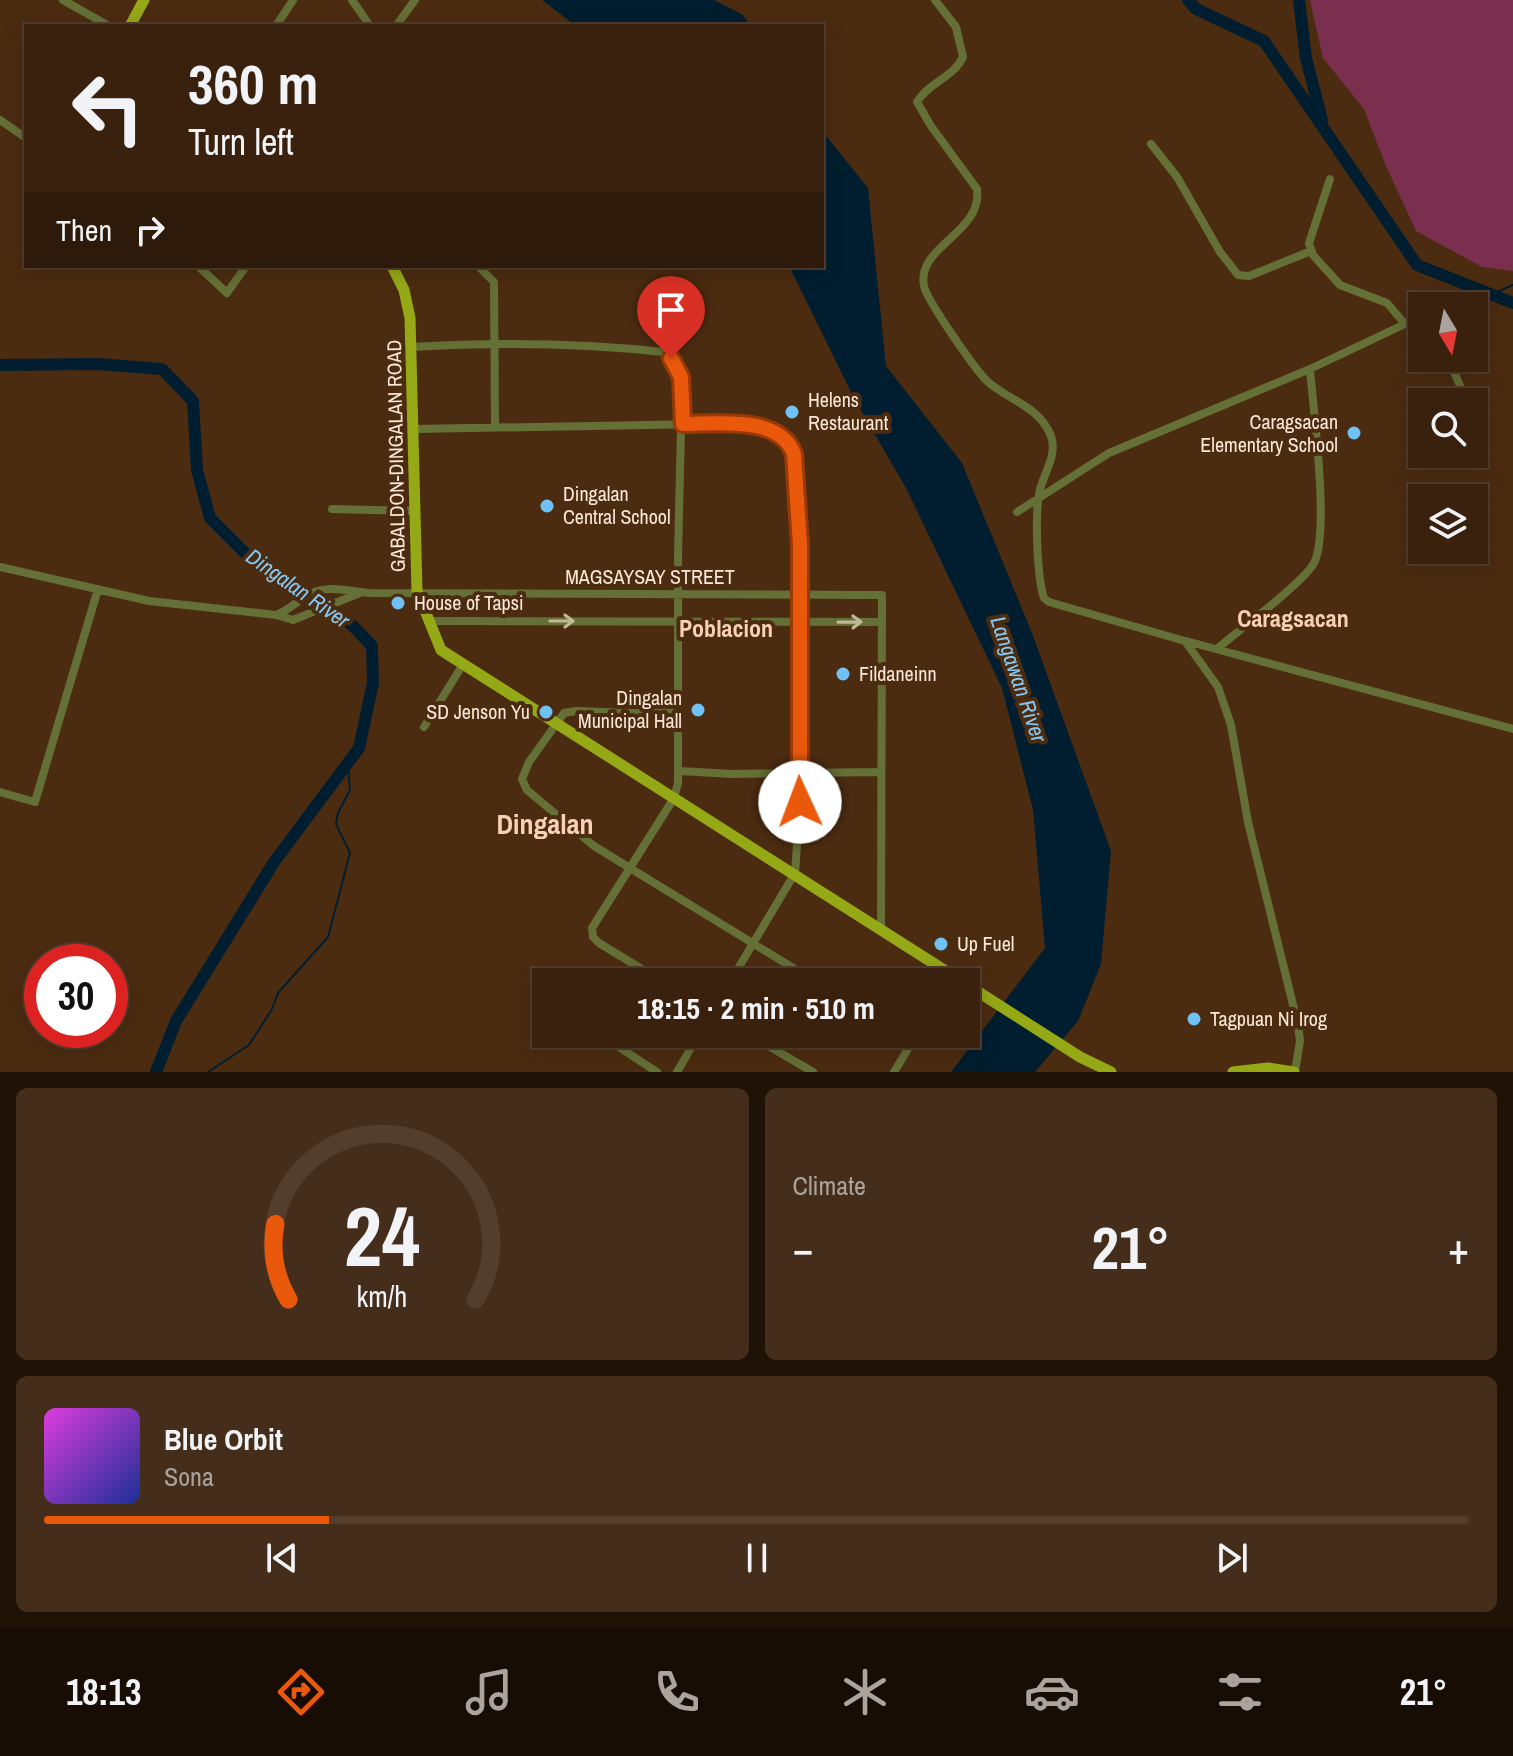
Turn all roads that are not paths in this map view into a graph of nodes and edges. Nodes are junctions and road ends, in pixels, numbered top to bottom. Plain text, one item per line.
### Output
1 (63, 0) edge
2 (144, 0) edge
3 (293, 0) edge
4 (352, 0) edge
5 (415, 0) edge
6 (935, 0) edge
7 (105, 24) edge
8 (131, 24) edge
9 (277, 24) edge
10 (369, 24) edge
11 (397, 24) edge
12 (0, 120) edge
13 (24, 137) edge
14 (1151, 144) dead end
15 (1330, 179) dead end
16 (1311, 251) junction
17 (200, 268) edge
18 (245, 268) edge
19 (393, 268) edge
20 (480, 268) edge
21 (1407, 323) joint
22 (495, 345) junction
23 (412, 347) junction
24 (1310, 369) junction
25 (683, 424) junction
26 (495, 427) junction
27 (414, 429) junction
28 (1038, 500) junction
29 (332, 509) dead end
30 (413, 511) junction
31 (1017, 512) dead end
32 (0, 567) edge
33 (98, 589) junction
34 (417, 591) junction
35 (679, 592) junction
36 (361, 593) junction
37 (800, 595) junction
38 (276, 615) junction
39 (428, 621) junction
40 (679, 622) junction
41 (881, 622) junction
42 (801, 624) junction
43 (1185, 641) junction
44 (1218, 648) junction
45 (462, 666) junction
46 (678, 711) junction
47 (558, 721) junction
48 (424, 727) dead end
49 (1513, 729) edge
50 (679, 771) junction
51 (881, 772) junction
52 (799, 774) junction
53 (0, 792) edge
54 (674, 798) junction
55 (631, 868) junction
56 (795, 873) junction
57 (881, 928) junction
58 (753, 942) junction
59 (641, 968) edge
60 (738, 968) edge
61 (794, 968) edge
62 (939, 968) edge
63 (980, 993) edge
64 (620, 1048) edge
65 (691, 1048) edge
66 (772, 1048) edge
67 (908, 1048) edge
68 (657, 1072) edge
69 (677, 1072) edge
70 (813, 1072) edge
71 (894, 1072) edge
72 (1111, 1072) edge
73 (1233, 1072) edge
74 (1295, 1072) edge

1 - 7 street
2 - 8 main road
3 - 9 street
4 - 10 street
5 - 11 street
6 - 28 street
12 - 13 street
14 - 16 street
15 - 16 street
16 - 21 street
17 - 18 street
19 - 23 main road, GABALDON-DINGALAN ROAD
20 - 22 street
21 - 24 street
22 - 23 street
22 - 25 street
22 - 26 street
23 - 27 main road, GABALDON-DINGALAN ROAD
24 - 28 street
24 - 44 street
25 - 26 street
25 - 35 street
25 - 37 street
26 - 27 street
27 - 30 main road, GABALDON-DINGALAN ROAD
28 - 31 street
28 - 43 street
29 - 30 street
30 - 34 main road, GABALDON-DINGALAN ROAD
32 - 33 street
33 - 38 street
33 - 53 street
34 - 35 street, MAGSAYSAY STREET
34 - 36 street, MAGSAYSAY STREET
34 - 39 main road, GABALDON-DINGALAN ROAD
35 - 37 street, MAGSAYSAY STREET
35 - 40 street
36 - 38 street
36 - 38 street
37 - 41 street, MAGSAYSAY STREET
37 - 42 street
39 -> 40 street
39 - 45 main road, GABALDON-DINGALAN ROAD
40 - 42 street
40 - 46 street
42 -> 41 street
41 - 51 street
42 - 52 street
43 - 44 street
43 - 74 street
44 - 49 street
45 - 47 main road, GABALDON-DINGALAN ROAD
45 - 48 street
46 - 47 street
46 - 50 street
47 - 54 main road, GABALDON-DINGALAN ROAD
47 - 55 street
50 - 52 street
50 - 54 street
51 - 52 street
51 - 57 street
52 - 56 street
54 - 55 street
54 - 56 main road, GABALDON-DINGALAN ROAD
55 - 58 street
55 - 59 street
56 - 57 main road, GABALDON-DINGALAN ROAD
56 - 58 street
57 - 62 main road, GABALDON-DINGALAN ROAD
58 - 60 street
58 - 61 street
63 - 72 main road, GABALDON-DINGALAN ROAD
64 - 68 street
65 - 69 street
66 - 70 street
67 - 71 street
73 - 74 main road

